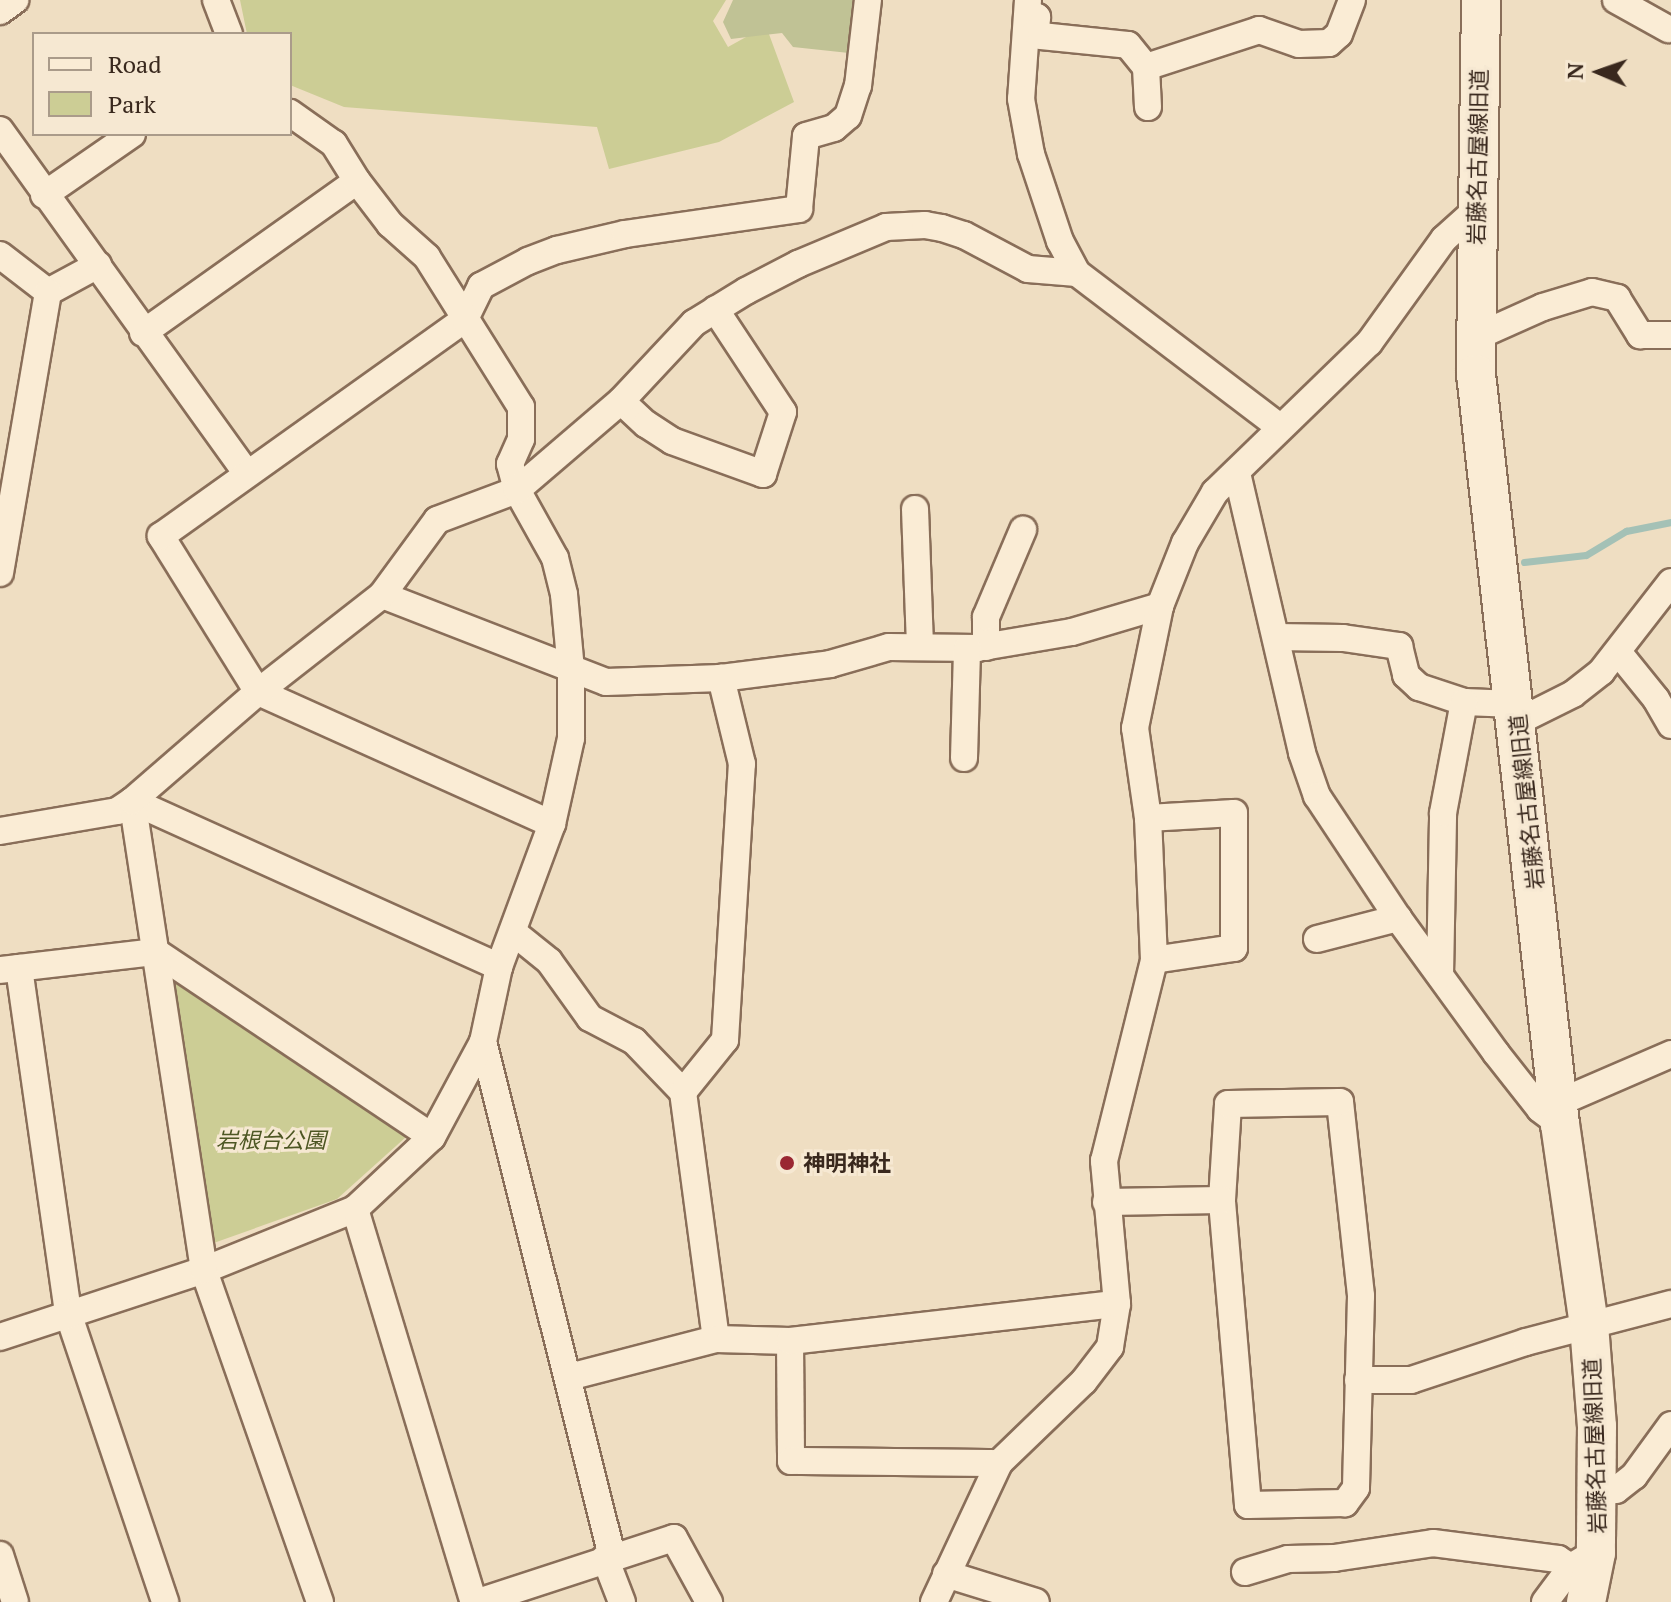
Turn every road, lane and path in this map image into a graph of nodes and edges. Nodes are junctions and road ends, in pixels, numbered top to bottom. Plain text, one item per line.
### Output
1 (15, 0) edge
2 (216, 0) edge
3 (868, 0) edge
4 (1352, 0) edge
5 (1481, 0) edge
6 (1616, 0) edge
7 (1027, 6) edge
8 (0, 11) edge
9 (1668, 29) dead end
10 (228, 32) edge
11 (1146, 67) junction
12 (1148, 107) dead end
13 (292, 114) edge
14 (0, 130) edge
15 (129, 136) edge
16 (357, 181) junction
17 (44, 195) junction
18 (1475, 211) junction
19 (0, 255) edge
20 (98, 265) junction
21 (1077, 273) junction
22 (48, 292) junction
23 (715, 309) junction
24 (465, 319) junction
25 (143, 333) junction
26 (1671, 335) edge
27 (1476, 337) junction
28 (621, 401) junction
29 (1280, 427) junction
30 (9, 448) edge
31 (246, 472) junction
32 (1237, 473) junction
33 (517, 490) junction
34 (915, 509) dead end
35 (1023, 530) dead end
36 (0, 573) edge
37 (1671, 582) edge
38 (382, 595) junction
39 (1160, 606) junction
40 (1276, 637) junction
41 (920, 647) junction
42 (976, 647) junction
43 (1618, 652) junction
44 (571, 670) junction
45 (721, 678) junction
46 (258, 692) junction
47 (1464, 702) junction
48 (1516, 713) junction
49 (1671, 725) edge
50 (964, 758) dead end
51 (132, 801) junction
52 (1148, 818) junction
53 (552, 824) junction
54 (0, 831) edge
55 (1398, 918) junction
56 (513, 932) junction
57 (1317, 939) dead end
58 (156, 952) junction
59 (1154, 960) junction
60 (499, 967) junction
61 (9, 969) edge
62 (1440, 975) junction
63 (483, 1042) junction
64 (1671, 1054) edge
65 (683, 1092) junction
66 (1559, 1114) junction
67 (432, 1137) junction
68 (1222, 1200) junction
69 (1106, 1202) junction
70 (355, 1209) junction
71 (204, 1270) junction
72 (1117, 1304) junction
73 (1671, 1304) edge
74 (68, 1313) junction
75 (1589, 1325) junction
76 (0, 1337) edge
77 (716, 1339) junction
78 (790, 1341) junction
79 (569, 1377) junction
80 (1358, 1380) junction
81 (1671, 1425) edge
82 (999, 1463) junction
83 (1597, 1493) junction
84 (0, 1555) edge
85 (608, 1557) junction
86 (1584, 1560) junction
87 (1245, 1572) dead end
88 (946, 1574) junction
89 (15, 1602) edge
90 (165, 1602) edge
91 (320, 1602) edge
92 (476, 1602) edge
93 (622, 1602) edge
94 (709, 1602) edge
95 (934, 1602) edge
96 (1036, 1602) edge
97 (1545, 1602) edge
98 (1586, 1602) edge

1 - 8 street
2 - 10 street
3 - 24 street
4 - 11 street
5 - 18 street, 岩藤名古屋線旧道
6 - 9 street
7 - 11 street
7 - 21 street
11 - 12 street
13 - 16 street
14 - 17 street
15 - 17 street
16 - 24 street
16 - 25 street
17 - 20 street
18 - 27 street, 岩藤名古屋線旧道
18 - 29 street
19 - 22 street
20 - 22 street
20 - 25 street
21 - 23 street
21 - 29 street
22 - 30 street
23 - 28 street
23 - 28 street
24 - 31 street
24 - 33 street
25 - 31 street
26 - 27 street
27 - 48 street, 岩藤名古屋線旧道
28 - 33 street
29 - 32 street
30 - 36 street
31 - 46 street
32 - 39 street
32 - 40 street
33 - 38 street
33 - 44 street
34 - 41 street
35 - 42 street
37 - 43 street
38 - 44 street
38 - 46 street
39 - 42 street
39 - 52 street
40 - 47 street
40 - 55 street
41 - 42 street
41 - 45 street
42 - 50 street
43 - 48 street
43 - 49 street
44 - 45 street
44 - 53 street
45 - 65 street
46 - 51 street
46 - 53 street
47 - 48 street
47 - 62 street
48 - 66 street, 岩藤名古屋線旧道
51 - 54 street
51 - 58 street
51 - 60 street
52 - 59 street
52 - 59 street
53 - 56 street
55 - 57 street
55 - 62 street
56 - 60 street
56 - 65 street
58 - 61 street
58 - 67 street
58 - 71 street
59 - 69 street
60 - 63 street
61 - 74 street
62 - 66 street
63 - 67 street
63 - 79 street
64 - 66 street
65 - 77 street
66 - 75 street, 岩藤名古屋線旧道
67 - 70 street
68 - 69 street
68 - 80 street
68 - 80 street
69 - 72 street
70 - 71 street
70 - 92 street
71 - 74 street
71 - 91 street
72 - 78 street
72 - 82 street
73 - 75 street
74 - 76 street
74 - 90 street
75 - 80 street
75 - 83 street, 岩藤名古屋線旧道
77 - 78 street
77 - 79 street
78 - 82 street
79 - 85 street
81 - 83 street
82 - 88 street
83 - 86 street, 岩藤名古屋線旧道
84 - 89 street
85 - 92 street
85 - 93 street
85 - 94 street
86 - 87 street
86 - 97 street
86 - 98 street, 岩藤名古屋線旧道
88 - 95 street
88 - 96 street

